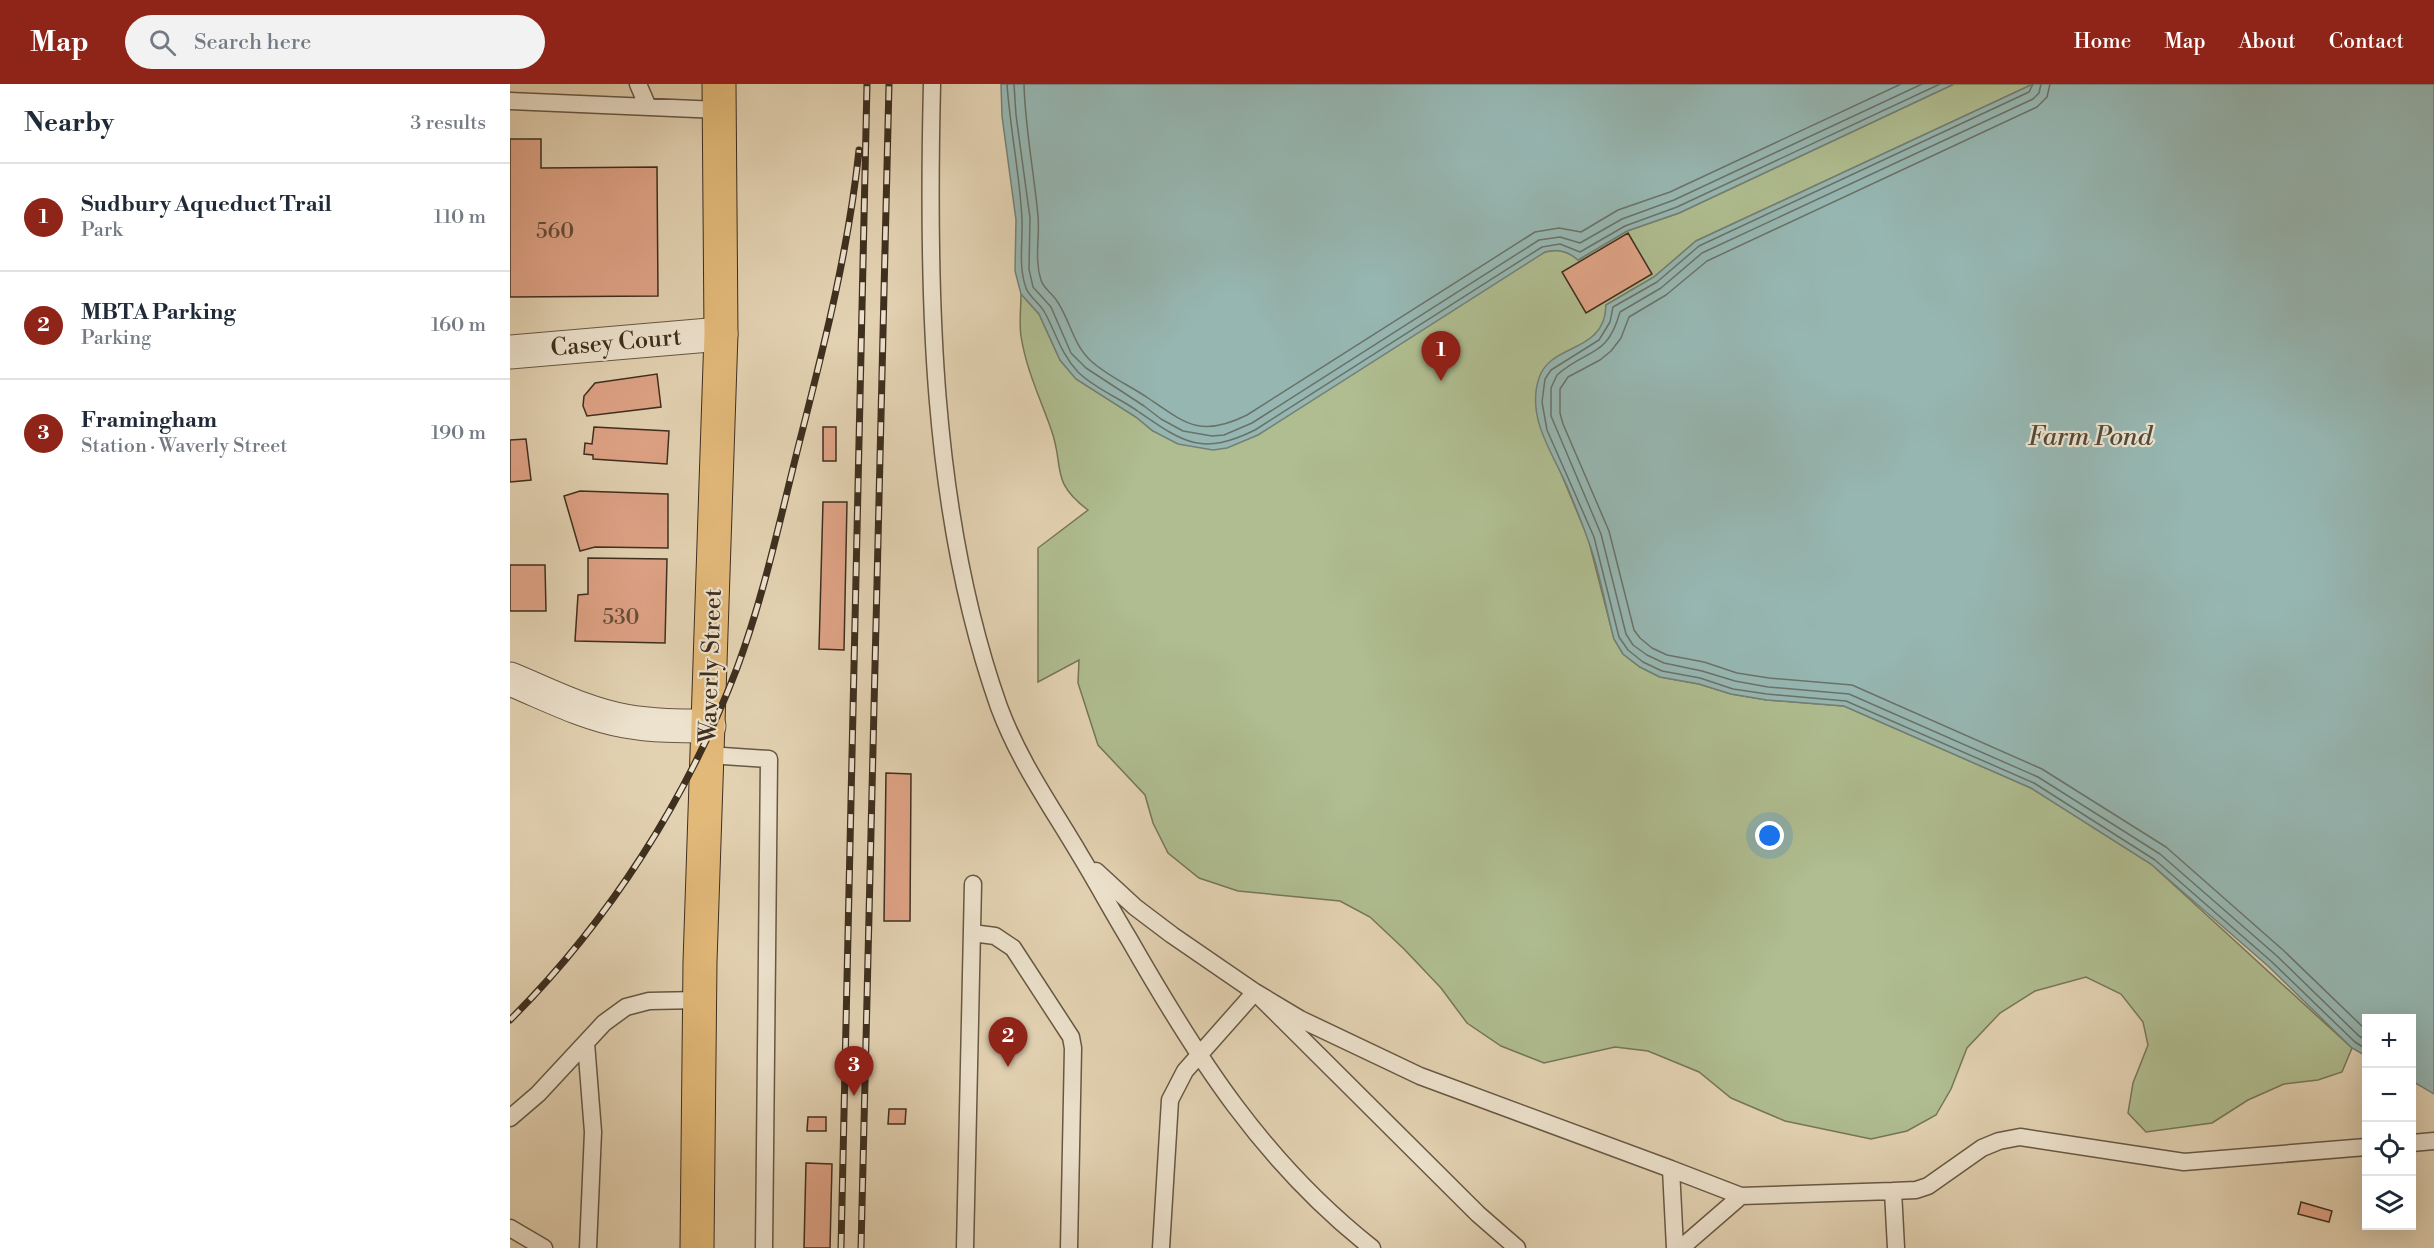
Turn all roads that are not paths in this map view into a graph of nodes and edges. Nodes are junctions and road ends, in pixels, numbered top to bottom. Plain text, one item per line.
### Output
1 (638, 84) edge
2 (932, 84) edge
3 (719, 97) edge
4 (510, 101) edge
5 (648, 106) junction
6 (721, 334) junction
7 (510, 352) edge
8 (510, 680) edge
9 (709, 741) junction
10 (1080, 855) junction
11 (973, 884) dead end
12 (972, 933) junction
13 (1255, 992) junction
14 (700, 1000) junction
15 (586, 1043) junction
16 (1198, 1056) junction
17 (510, 1118) edge
18 (2434, 1141) edge
19 (2416, 1143) edge
20 (2362, 1147) edge
21 (1671, 1169) junction
22 (1893, 1191) junction
23 (1741, 1196) junction
24 (510, 1228) edge
25 (544, 1248) edge
26 (588, 1248) edge
27 (696, 1248) edge
28 (764, 1248) edge
29 (965, 1248) edge
30 (1069, 1248) edge
31 (1161, 1248) edge
32 (1372, 1248) edge
33 (1517, 1248) edge
34 (1674, 1248) edge
35 (1681, 1248) edge
36 (1896, 1248) edge

1 - 5 lane
2 - 10 lane
3 - 5 lane
3 - 6 main road, Waverly Street
4 - 5 lane
6 - 7 street, Casey Court
6 - 9 main road, Waverly Street
8 - 9 street
9 - 14 main road, Waverly Street
9 - 28 lane
10 - 13 lane
10 - 16 lane
11 - 12 lane
12 - 29 lane
12 - 30 lane
13 - 16 lane
13 - 21 lane
13 - 33 lane
14 - 15 lane
14 - 27 main road, Waverly Street
15 - 17 lane
15 - 26 lane
16 - 31 lane
16 - 32 lane
18 - 19 lane
20 - 22 lane
21 - 23 lane
21 - 34 lane
22 - 23 lane
22 - 36 lane
23 - 35 lane
24 - 25 lane

